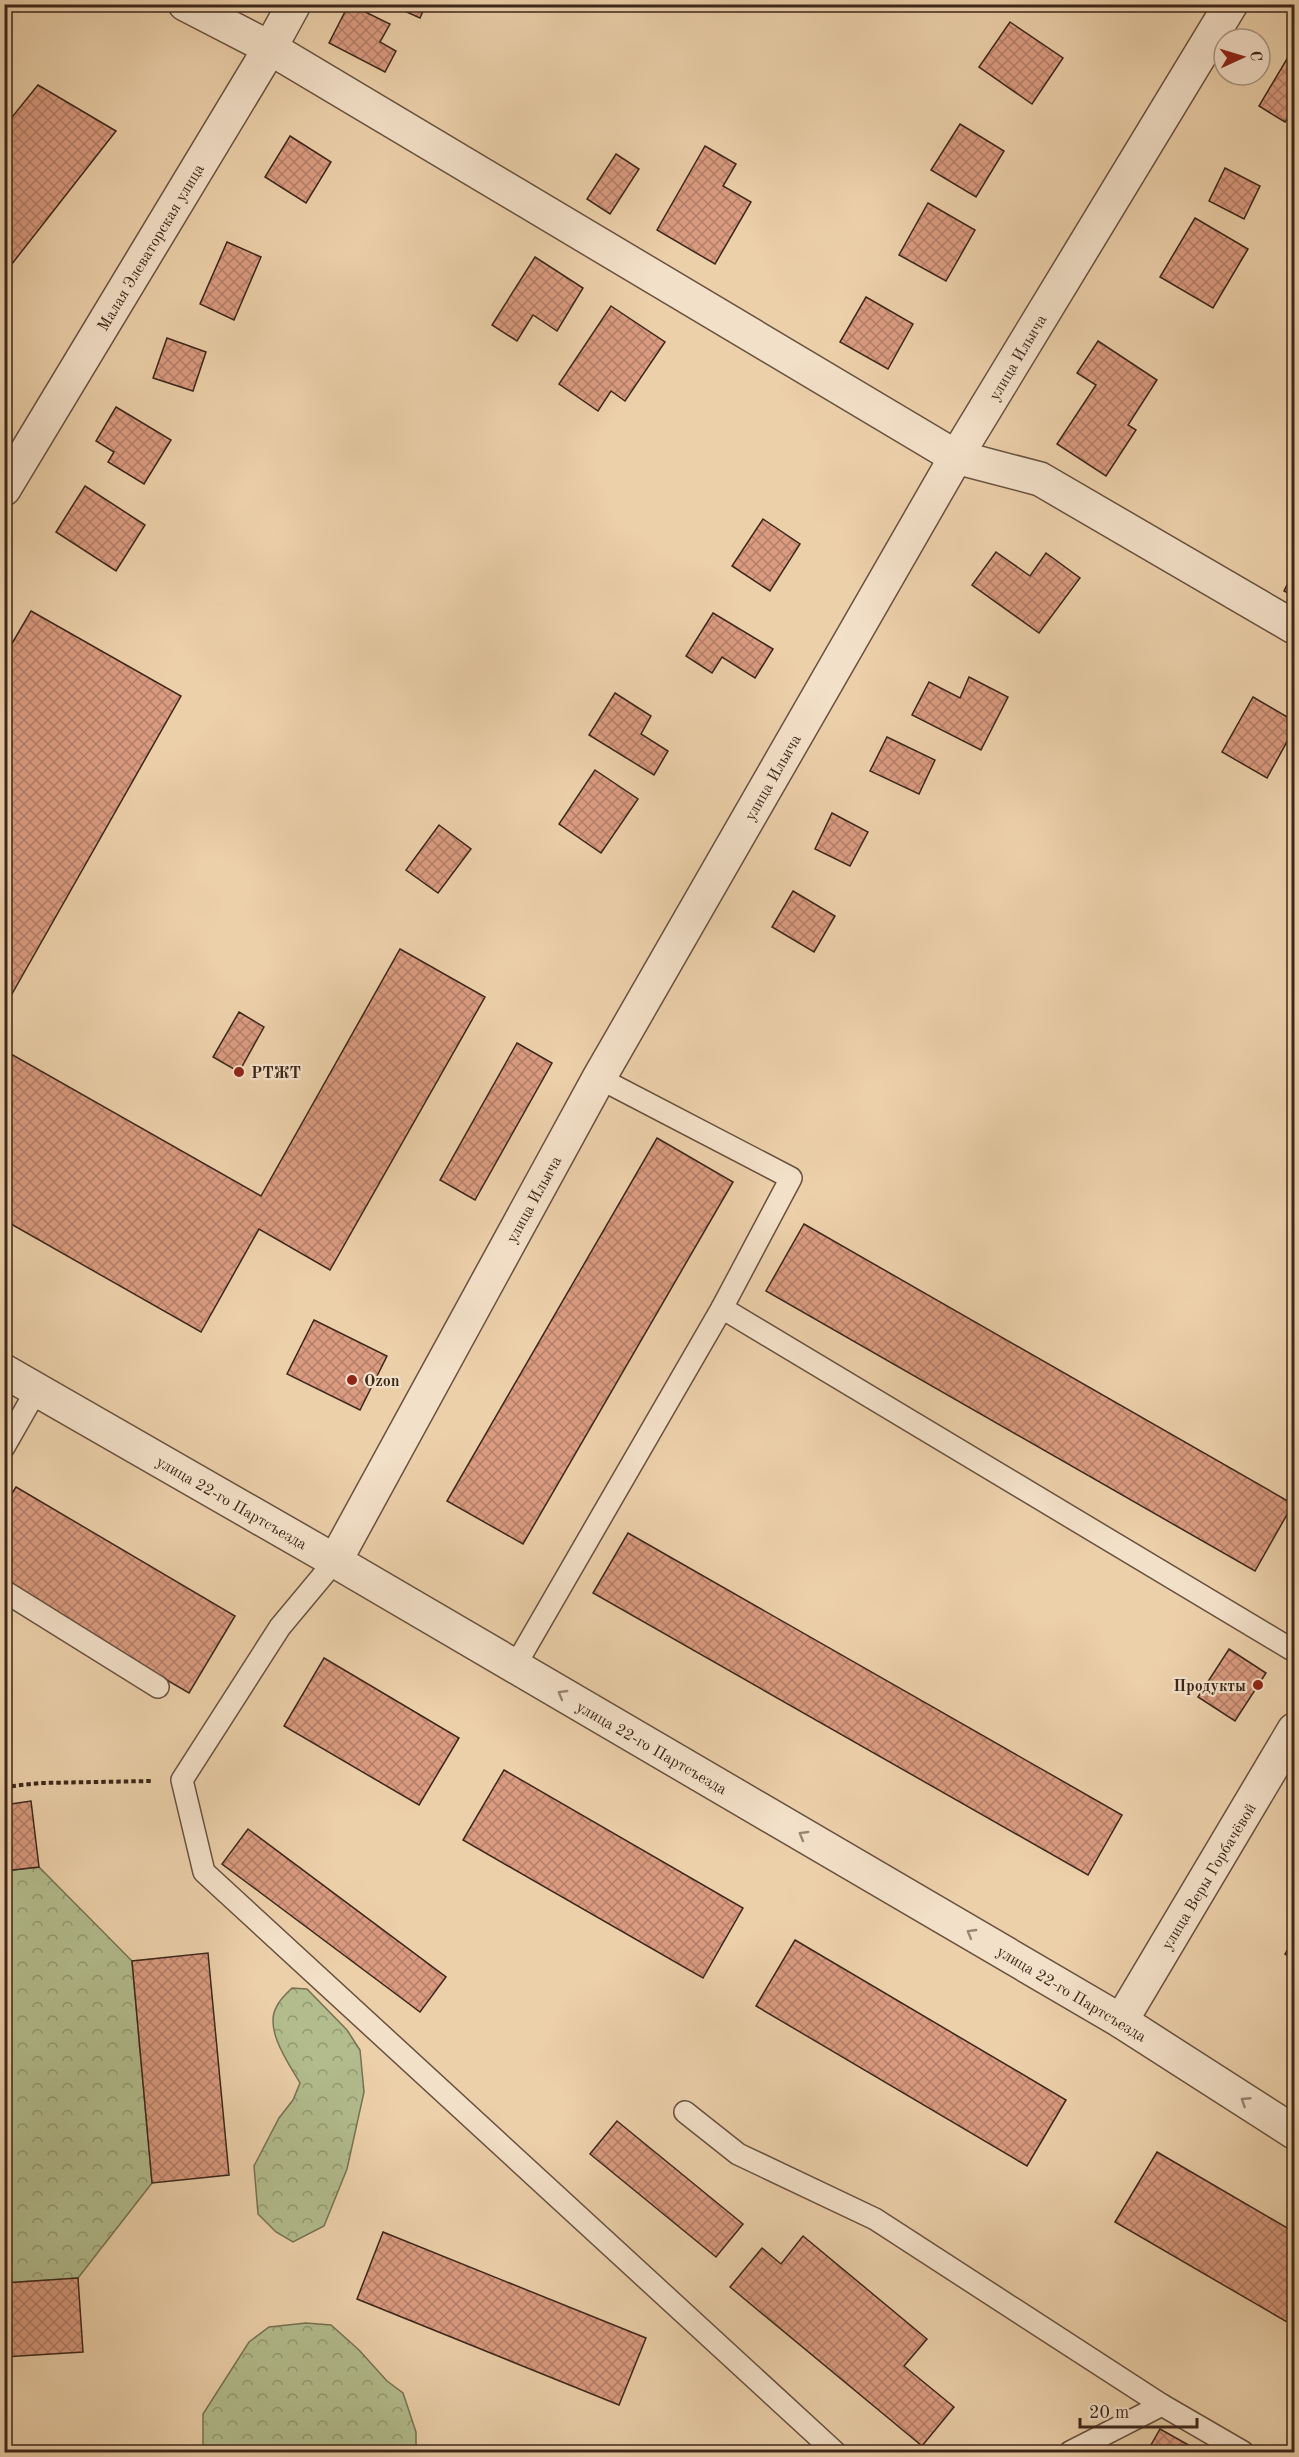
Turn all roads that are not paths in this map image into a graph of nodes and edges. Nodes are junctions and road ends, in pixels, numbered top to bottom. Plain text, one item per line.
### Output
1 (185, 4) edge
2 (294, 4) edge
3 (1231, 4) edge
4 (270, 48) junction
5 (956, 457) junction
6 (7, 478) edge
7 (1294, 627) edge
8 (598, 1078) junction
9 (722, 1308) junction
10 (4, 1371) edge
11 (36, 1390) junction
12 (4, 1447) edge
13 (335, 1561) junction
14 (4, 1591) edge
15 (1294, 1651) edge
16 (514, 1666) junction
17 (158, 1687) dead end
18 (1294, 1730) edge
19 (1121, 2021) junction
20 (685, 2112) dead end
21 (1294, 2132) edge
22 (1162, 2405) junction
23 (835, 2452) edge
24 (1070, 2452) edge
25 (1243, 2452) edge

1 - 4 street
2 - 4 street, Малая Элеваторская улица
3 - 5 street, улица Ильича
4 - 5 street
4 - 6 street, Малая Элеваторская улица
5 - 7 street
5 - 8 street, улица Ильича
8 - 9 lane
8 - 13 street, улица Ильича
9 - 15 lane
9 - 16 lane
10 - 11 street, улица 22-го Партсъезда
11 - 12 lane
11 - 13 street, улица 22-го Партсъезда
13 - 16 street, улица 22-го Партсъезда
13 - 23 lane
14 - 17 lane
19 -> 16 street, улица 22-го Партсъезда
18 - 19 street, улица Веры Горбачёвой
21 -> 19 street, улица 22-го Партсъезда
20 - 22 lane
22 - 24 lane
22 - 25 lane

